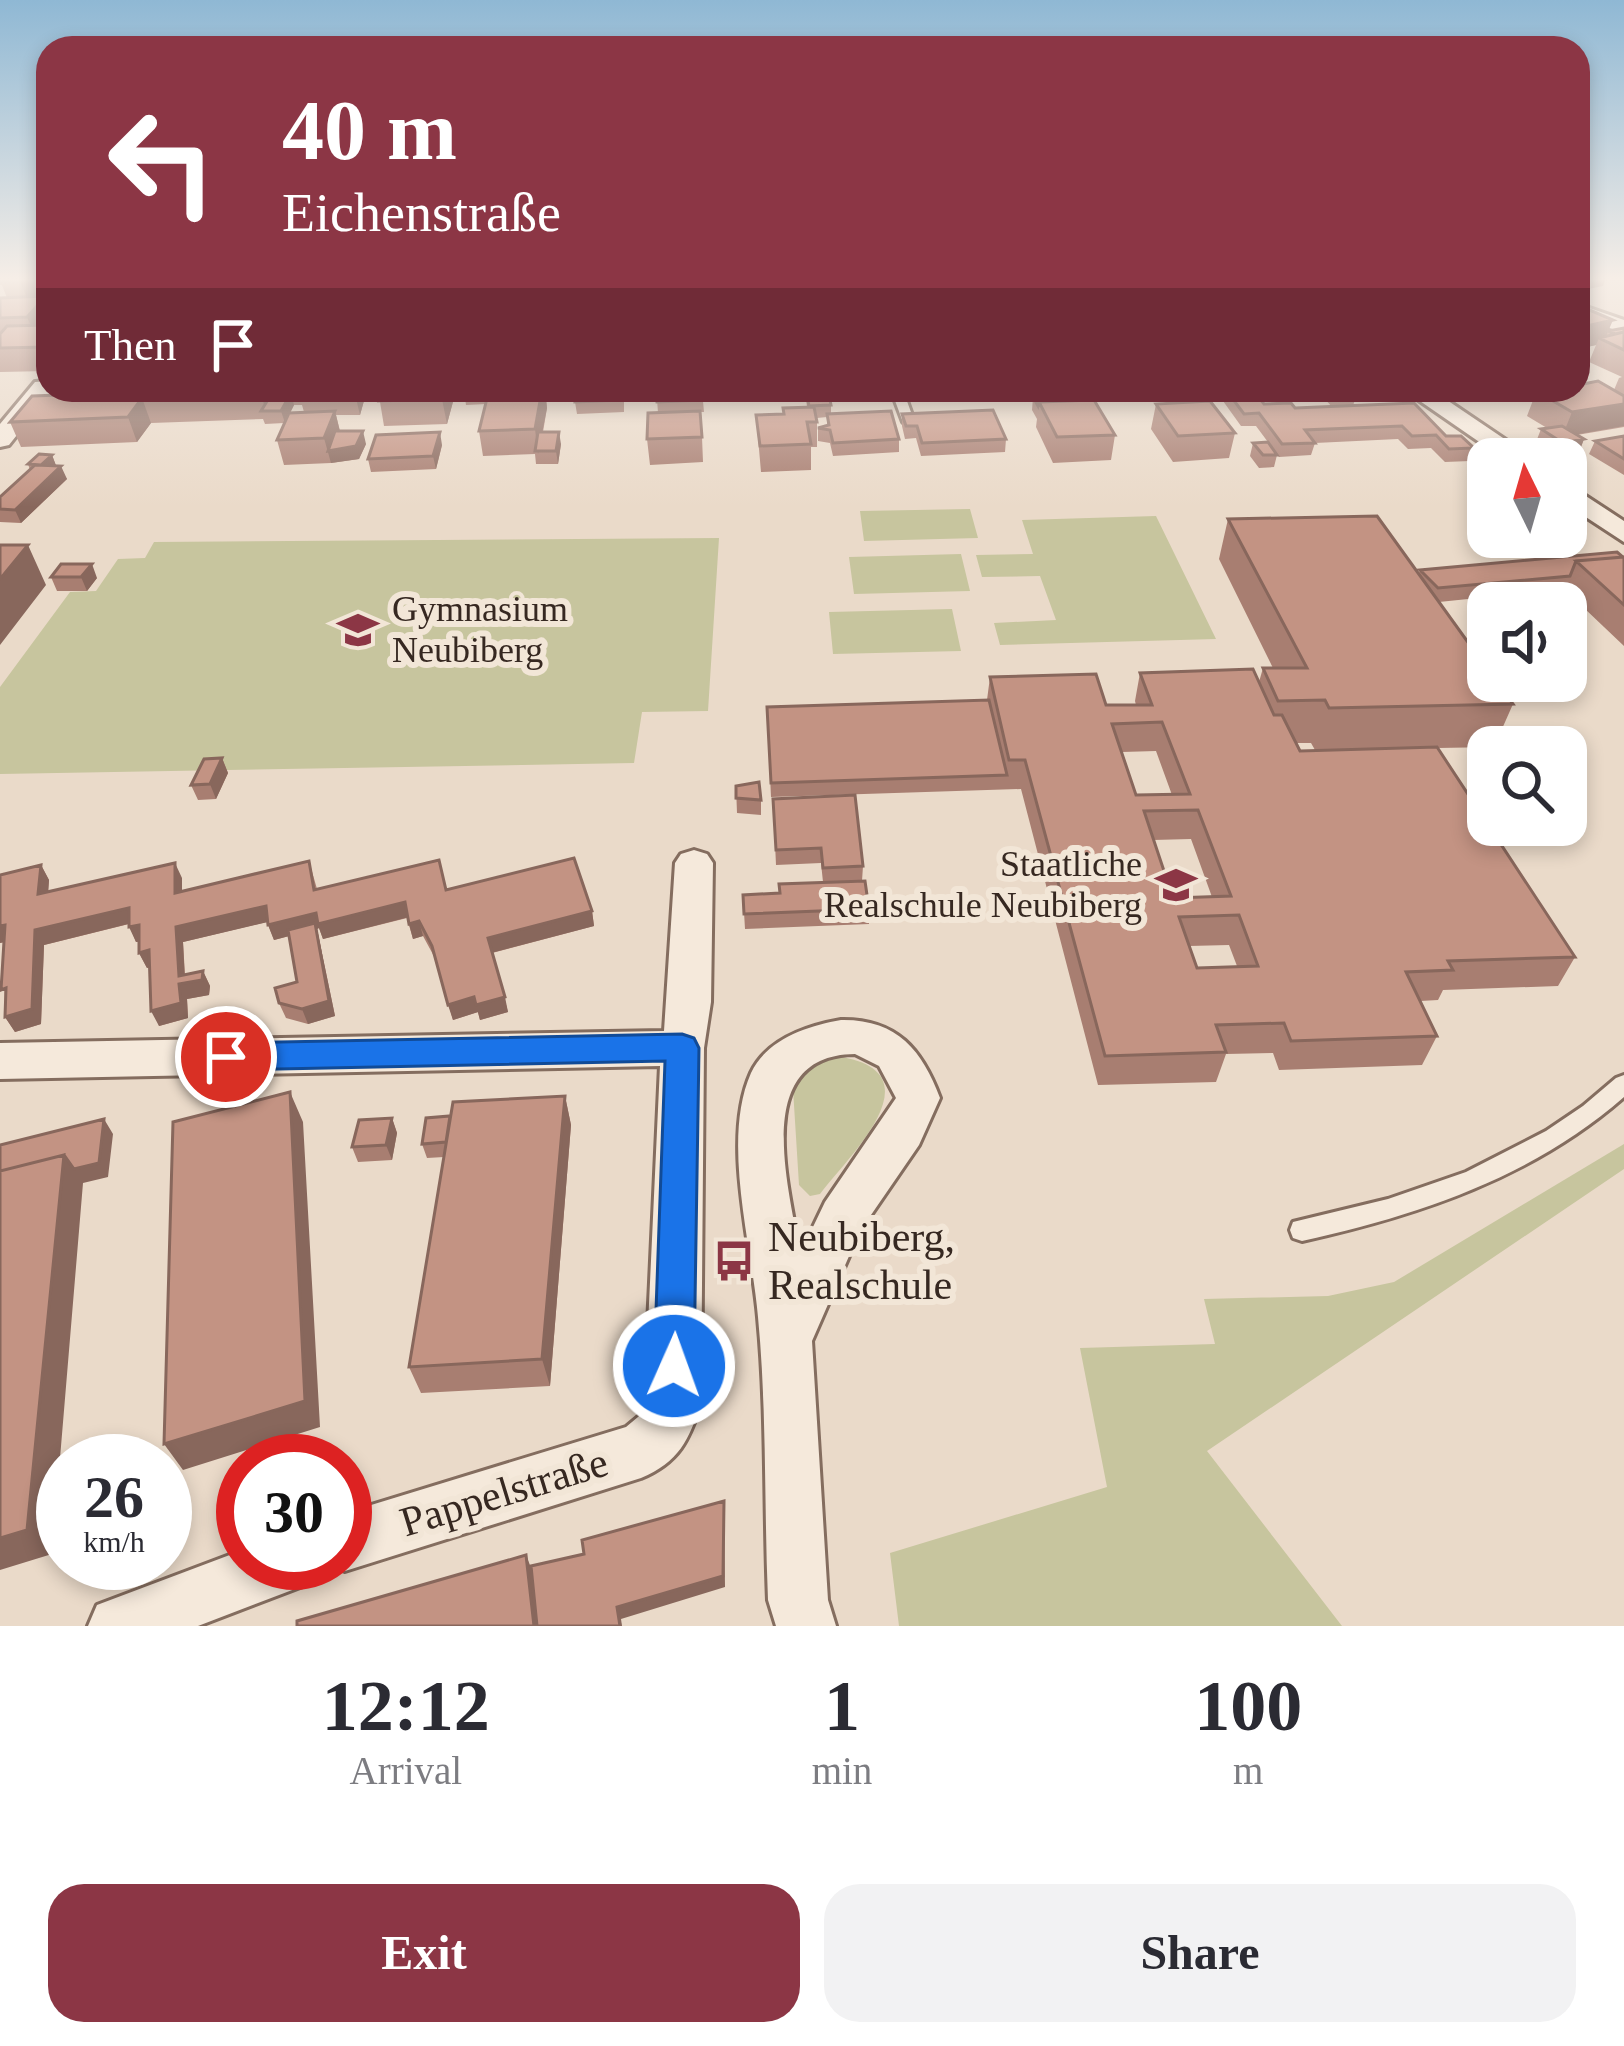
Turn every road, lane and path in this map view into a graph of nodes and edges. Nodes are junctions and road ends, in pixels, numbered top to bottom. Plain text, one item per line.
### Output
1 (36, 387) edge
2 (0, 388) edge
3 (36, 399) edge
4 (901, 402) edge
5 (1433, 402) edge
6 (948, 418) edge
7 (1489, 438) edge
8 (0, 440) edge
9 (1587, 507) edge
10 (1624, 534) edge
11 (694, 863) dead end
12 (682, 1048) junction
13 (0, 1061) edge
14 (1624, 1084) edge
15 (1302, 1230) dead end
16 (786, 1340) junction
17 (372, 1534) edge
18 (216, 1589) edge
19 (118, 1626) edge
20 (806, 1626) edge

1 - 2 street
3 - 8 street
4 - 6 lane
5 - 7 street
9 - 10 street
11 - 12 street, Pappelstraße
12 - 13 street
12 - 17 street, Pappelstraße
14 - 15 lane
16 - 16 street
16 - 20 street
18 - 19 street

